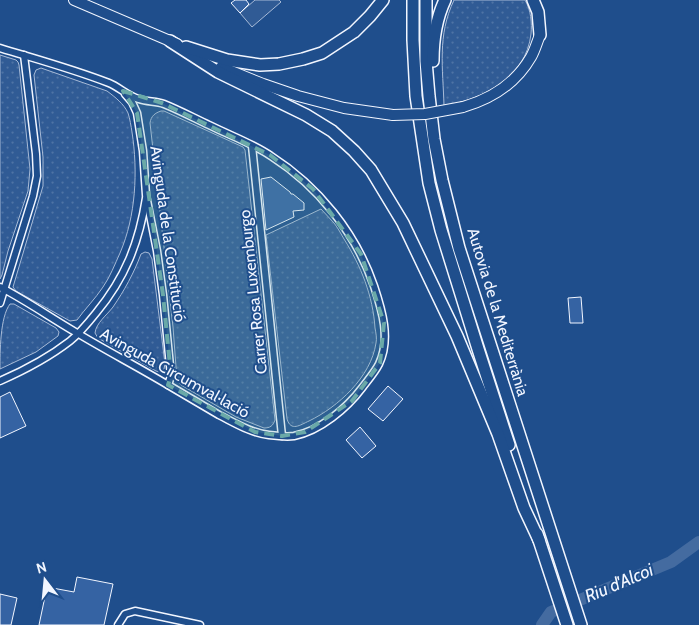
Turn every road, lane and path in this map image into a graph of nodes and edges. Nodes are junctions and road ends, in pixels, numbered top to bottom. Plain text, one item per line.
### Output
1 (74, 0) edge
2 (383, 0) edge
3 (413, 0) edge
4 (426, 0) edge
5 (445, 0) edge
6 (534, 0) edge
7 (540, 0) edge
8 (540, 35) junction
9 (170, 41) junction
10 (0, 48) edge
11 (24, 55) junction
12 (123, 91) junction
13 (429, 92) junction
14 (252, 146) junction
15 (146, 194) junction
16 (2, 288) edge
17 (0, 303) edge
18 (77, 334) junction
19 (0, 381) edge
20 (168, 385) junction
21 (282, 436) junction
22 (508, 451) junction
23 (118, 625) edge
24 (200, 625) edge
25 (567, 625) edge
26 (580, 625) edge

1 - 9 main road
2 - 9 highway
3 - 22 highway, Autovia de la Mediterrània
4 - 13 highway, Autovia de la Mediterrània
5 - 13 highway
6 - 8 highway
7 - 8 highway
8 - 9 main road, bridge
9 - 22 highway
10 - 11 street, Avinguda Circumval·lació
11 - 12 street, Avinguda Circumval·lació
11 - 16 street
12 - 14 street, Avinguda Circumval·lació
12 - 15 street, Avinguda de la Constitució
13 - 26 highway, Autovia de la Mediterrània
14 - 21 street, Carrer Rosa Luxemburgo
14 - 21 street, Avinguda Circumval·lació
15 - 18 street
15 - 20 street, Avinguda de la Constitució
16 - 17 street
16 - 18 street, Avinguda Circumval·lació
18 - 19 street
18 - 20 street, Avinguda Circumval·lació
20 - 21 street, Avinguda Circumval·lació
22 - 25 highway
23 - 24 street

